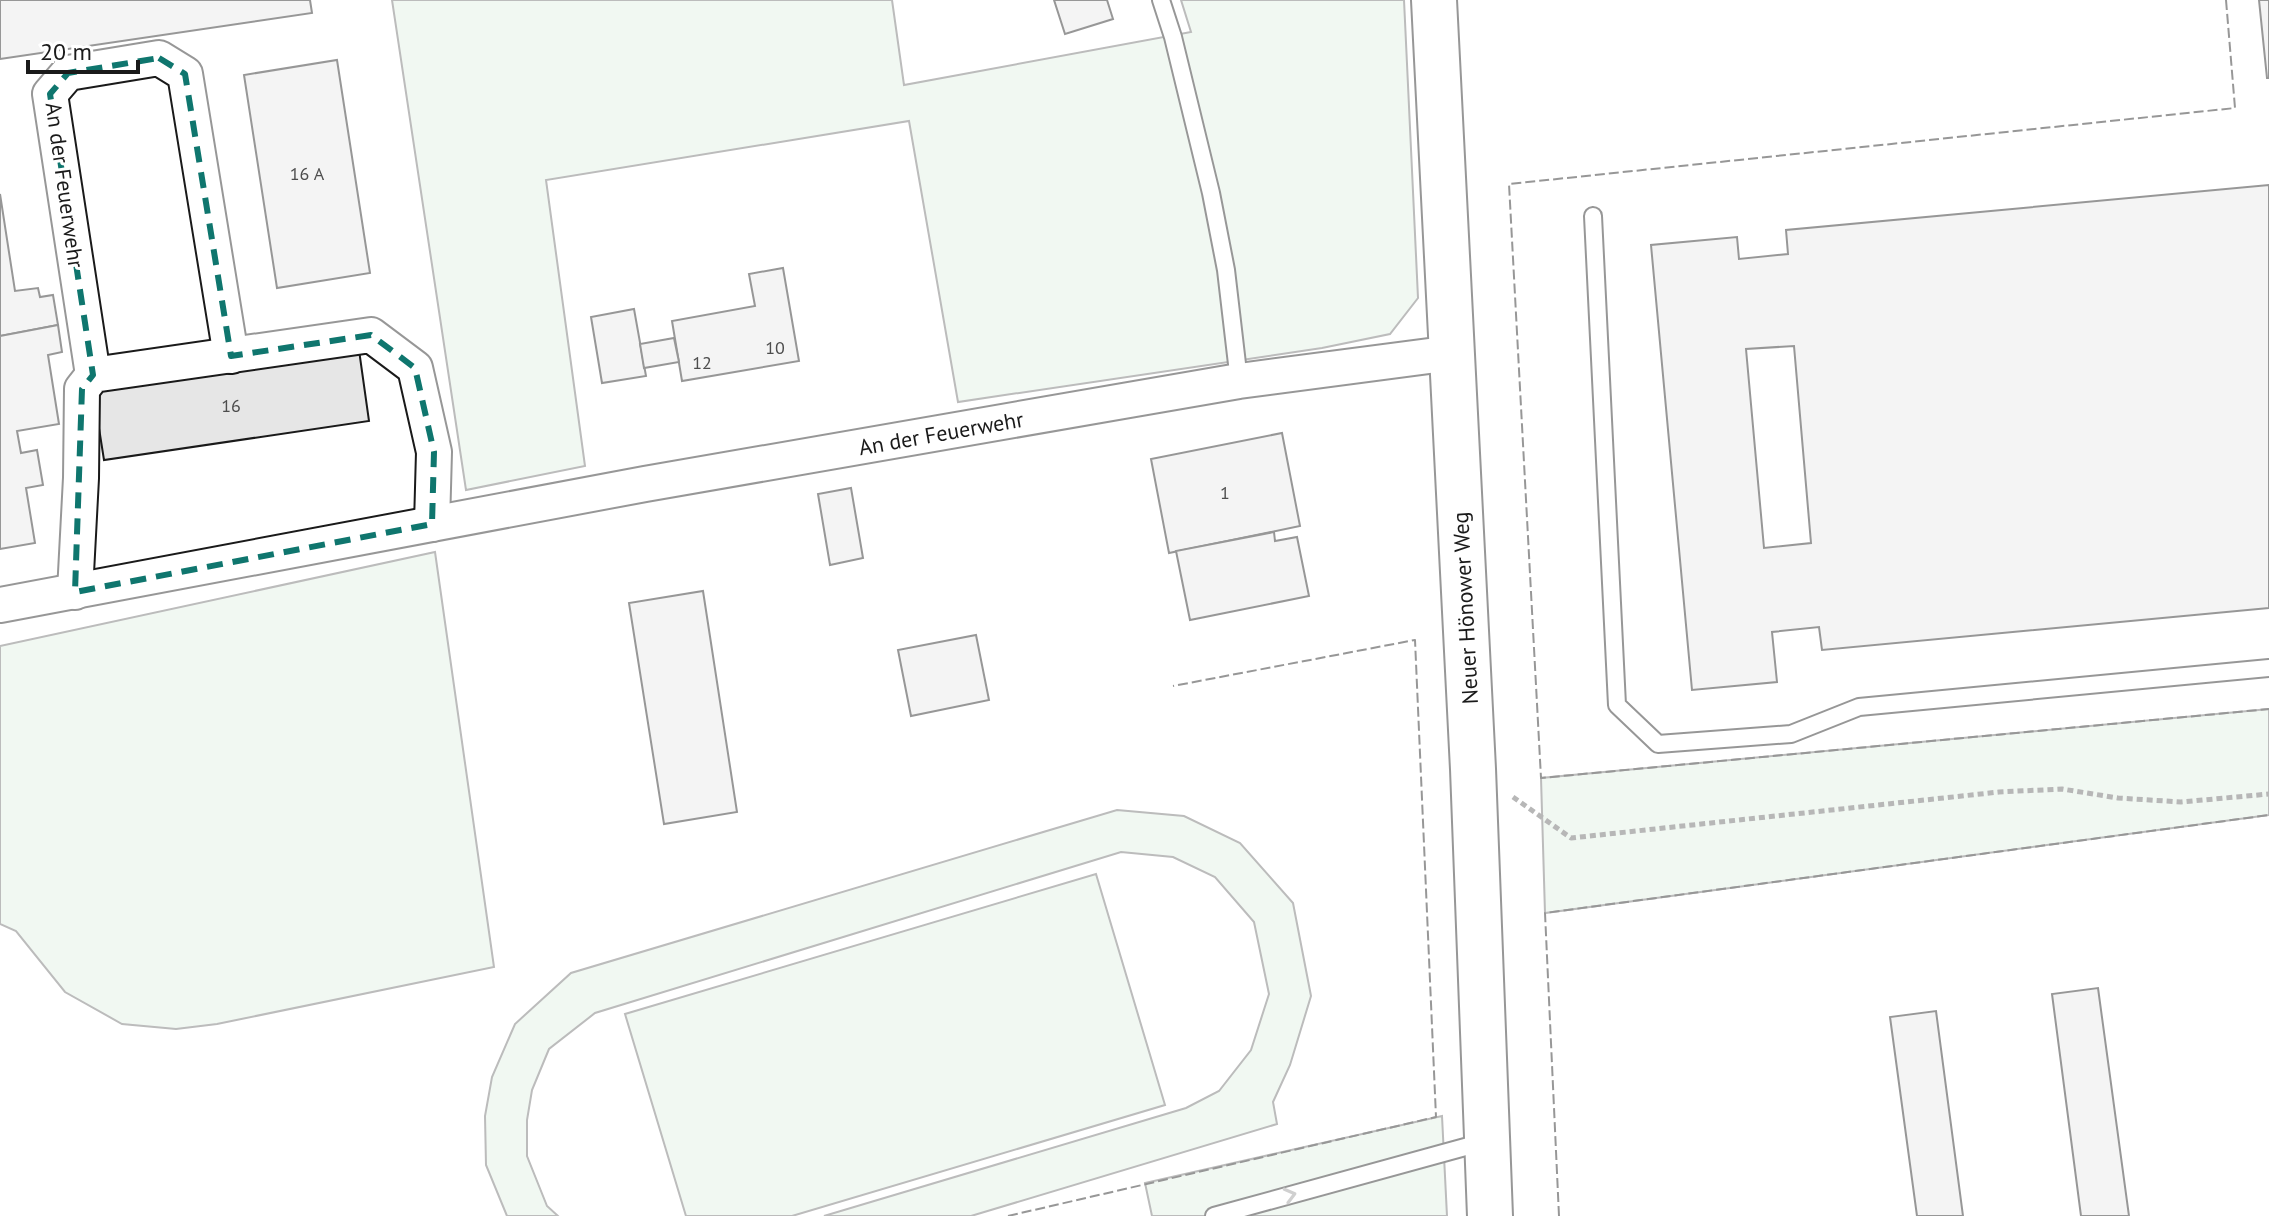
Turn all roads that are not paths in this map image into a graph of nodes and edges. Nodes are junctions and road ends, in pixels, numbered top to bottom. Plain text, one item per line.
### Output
1 (1161, 0) edge
2 (1434, 0) edge
3 (1593, 216) dead end
4 (1452, 353) junction
5 (231, 356) junction
6 (93, 375) junction
7 (1239, 381) junction
8 (432, 524) junction
9 (75, 592) junction
10 (0, 605) edge
11 (2269, 668) edge
12 (1487, 1141) junction
13 (1214, 1216) edge
14 (1490, 1216) edge

1 - 7 lane
2 - 4 main road, Neuer Hönower Weg
3 - 11 lane
4 - 7 street, An der Feuerwehr
4 - 12 main road, Neuer Hönower Weg
5 - 6 street
5 - 6 street, An der Feuerwehr
5 - 8 street
6 - 9 street, An der Feuerwehr
7 - 8 street, An der Feuerwehr
8 - 9 street, An der Feuerwehr
9 - 10 street, An der Feuerwehr
13 -> 12 lane
12 - 14 main road, Neuer Hönower Weg

